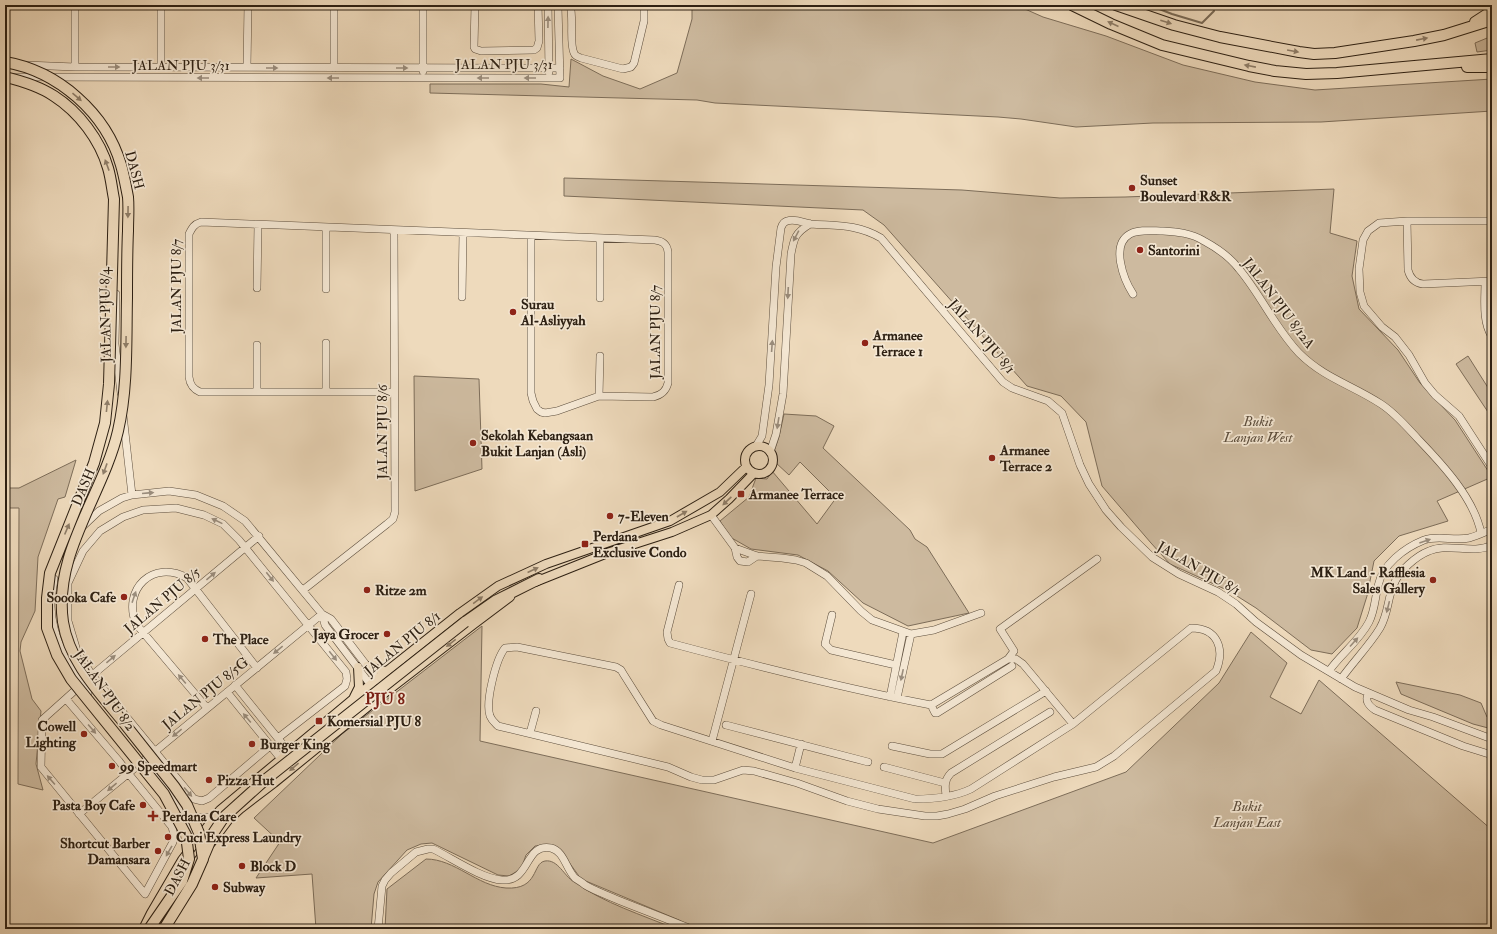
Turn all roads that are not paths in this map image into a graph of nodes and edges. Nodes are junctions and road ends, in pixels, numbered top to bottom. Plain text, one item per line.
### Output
1 (75, 5) edge
2 (161, 5) edge
3 (248, 5) edge
4 (334, 5) edge
5 (422, 5) edge
6 (474, 5) edge
7 (538, 5) edge
8 (548, 5) edge
9 (560, 5) edge
10 (570, 5) edge
11 (644, 5) edge
12 (1072, 5) edge
13 (1116, 5) edge
14 (1492, 11) edge
15 (1492, 20) edge
16 (1465, 29) junction
17 (1492, 59) edge
18 (5, 62) edge
19 (5, 65) edge
20 (75, 67) junction
21 (161, 67) junction
22 (1492, 67) edge
23 (247, 68) junction
24 (334, 68) junction
25 (423, 68) junction
26 (549, 68) junction
27 (560, 68) junction
28 (1387, 68) junction
29 (5, 77) edge
30 (423, 77) junction
31 (549, 78) junction
32 (114, 183) dead end
33 (1492, 220) edge
34 (1407, 221) junction
35 (810, 224) junction
36 (258, 225) junction
37 (326, 227) junction
38 (394, 230) junction
39 (463, 233) junction
40 (531, 236) junction
41 (600, 238) junction
42 (777, 254) junction
43 (791, 254) junction
44 (1489, 282) edge
45 (258, 288) dead end
46 (326, 289) dead end
47 (1133, 294) dead end
48 (462, 298) dead end
49 (600, 298) dead end
50 (1492, 337) edge
51 (326, 343) dead end
52 (258, 345) dead end
53 (600, 356) dead end
54 (257, 392) junction
55 (326, 392) junction
56 (394, 392) junction
57 (599, 396) junction
58 (756, 446) junction
59 (770, 452) junction
60 (746, 467) junction
61 (1492, 467) edge
62 (754, 473) junction
63 (132, 495) junction
64 (711, 515) junction
65 (1492, 529) edge
66 (1481, 533) junction
67 (259, 536) junction
68 (1469, 538) junction
69 (607, 542) junction
70 (1492, 545) edge
71 (246, 547) junction
72 (1469, 549) junction
73 (610, 552) junction
74 (1097, 560) dead end
75 (539, 579) junction
76 (679, 585) dead end
77 (196, 588) junction
78 (303, 590) junction
79 (751, 594) dead end
80 (981, 613) dead end
81 (322, 614) junction
82 (832, 615) dead end
83 (308, 626) junction
84 (143, 632) junction
85 (903, 632) junction
86 (911, 634) junction
87 (1008, 659) junction
88 (733, 660) junction
89 (896, 665) junction
90 (367, 666) junction
91 (1012, 666) dead end
92 (358, 667) junction
93 (257, 668) junction
94 (386, 671) junction
95 (1329, 671) junction
96 (92, 675) junction
97 (1340, 678) junction
98 (374, 682) junction
99 (82, 684) junction
100 (235, 685) junction
101 (1046, 691) junction
102 (226, 692) junction
103 (386, 692) junction
104 (1368, 693) junction
105 (380, 698) junction
106 (893, 698) junction
107 (66, 699) junction
108 (352, 701) junction
109 (931, 705) junction
110 (207, 708) junction
111 (536, 711) dead end
112 (1050, 712) dead end
113 (1073, 724) junction
114 (726, 725) dead end
115 (530, 733) junction
116 (278, 738) junction
117 (1492, 739) edge
118 (712, 741) junction
119 (801, 744) junction
120 (270, 746) junction
121 (892, 746) dead end
122 (155, 751) junction
123 (289, 752) junction
124 (1492, 755) edge
125 (281, 759) junction
126 (143, 761) junction
127 (868, 762) dead end
128 (884, 767) dead end
129 (795, 768) junction
130 (128, 773) junction
131 (945, 783) junction
132 (946, 796) junction
133 (79, 814) junction
134 (213, 817) junction
135 (191, 847) junction
136 (203, 858) junction
137 (143, 929) edge
138 (149, 929) edge
139 (155, 929) edge
140 (164, 929) edge
141 (378, 929) edge
142 (691, 929) edge

1 - 20 street
2 - 21 street
3 - 23 street
4 - 24 street
5 - 25 street
6 - 7 street
26 -> 8 street
9 - 27 street
10 - 11 street
28 -> 12 highway
13 -> 16 highway
14 - 16 highway
15 - 16 highway
17 - 28 highway
18 -> 136 highway, DASH, bridge
19 - 20 street, JALAN PJU 3/31
20 -> 21 street, JALAN PJU 3/31
21 - 23 street, JALAN PJU 3/31
22 - 28 highway
23 -> 24 street, JALAN PJU 3/31
24 -> 25 street, JALAN PJU 3/31
25 - 26 street, JALAN PJU 3/31
25 - 30 street
26 - 27 street, JALAN PJU 3/31
26 - 31 street
27 - 31 street, JALAN PJU 3/31
30 -> 29 street, JALAN PJU 3/31
138 -> 29 highway, DASH, bridge
31 -> 30 street, JALAN PJU 3/31
32 - 63 street, JALAN PJU 8/4
33 - 34 street
34 - 44 street
34 - 61 street
35 - 42 street, JALAN PJU 8/1
35 -> 43 street
35 - 95 street, JALAN PJU 8/1
36 - 37 street, JALAN PJU 8/7
36 - 45 street
36 - 54 street, JALAN PJU 8/7
37 - 38 street, JALAN PJU 8/7
37 - 46 street
38 - 39 street, JALAN PJU 8/7
38 - 56 street, JALAN PJU 8/6
39 - 40 street, JALAN PJU 8/7
39 - 48 street
40 - 41 street, JALAN PJU 8/7
40 - 57 street, JALAN PJU 8/7
41 - 49 street
41 - 57 street, JALAN PJU 8/7
42 - 43 street
58 -> 42 street, JALAN PJU 8/1
43 -> 59 street
44 - 50 street
47 - 66 street, JALAN PJU 8/12A
51 - 55 street
52 - 54 street
53 - 57 street
54 - 55 street, JALAN PJU 8/7
55 - 56 street, JALAN PJU 8/7
56 - 78 street, JALAN PJU 8/6
58 - 59 main road
58 - 60 main road
59 - 62 main road
60 - 62 main road
69 -> 60 main road, JALAN PJU 8/1
62 -> 64 main road, JALAN PJU 8/1
63 -> 67 street, JALAN PJU 8/2
63 - 99 street, JALAN PJU 8/2
64 - 73 main road, JALAN PJU 8/1
64 - 85 street
65 - 66 street
66 - 68 street
67 - 71 street, JALAN PJU 8/5
67 - 78 street, JALAN PJU 8/2
68 - 72 street
95 -> 68 street
69 - 73 main road
94 -> 69 main road, JALAN PJU 8/1
70 - 72 street
77 -> 71 street, JALAN PJU 8/5
71 -> 83 street
71 -> 96 street
72 -> 97 street
73 - 75 main road, JALAN PJU 8/1
74 - 87 street
75 -> 103 main road, JALAN PJU 8/1
75 - 136 highway, bridge
76 - 88 street
77 - 84 street, JALAN PJU 8/5
84 -> 77 street
77 - 93 street
78 - 81 street, JALAN PJU 8/2
79 - 88 street
80 - 86 street
81 - 83 street, JALAN PJU 8/5G
81 - 90 street, JALAN PJU 8/2
81 - 92 street, JALAN PJU 8/2
82 - 89 street
83 -> 93 street, JALAN PJU 8/5G
83 -> 116 street
96 -> 84 street, JALAN PJU 8/5
110 -> 84 street
85 - 86 street
85 - 89 street
86 -> 106 street
87 - 101 street
87 - 109 street
88 - 106 street
88 - 118 street
89 - 106 street
90 - 94 main road
90 - 98 street, JALAN PJU 8/2
91 - 109 street
92 - 98 street, JALAN PJU 8/2
92 - 108 main road
93 - 100 street, JALAN PJU 8/5G
94 - 98 main road, JALAN PJU 8/1
95 - 97 street, JALAN PJU 8/1
96 - 99 street, JALAN PJU 8/5
96 - 122 street
97 - 104 street, JALAN PJU 8/1
98 - 103 street, JALAN PJU 8/2
98 - 105 street, JALAN PJU 8/2
98 - 108 main road, JALAN PJU 8/1
99 - 107 street, JALAN PJU 8/5
99 - 126 street, JALAN PJU 8/2
100 - 102 street, JALAN PJU 8/5G
100 - 116 street
101 - 113 street
101 - 121 street
102 - 110 street, JALAN PJU 8/5G
120 -> 102 street
103 - 105 main road, JALAN PJU 8/1
104 - 117 street, JALAN PJU 8/1
104 - 124 street
105 -> 139 main road, JALAN PJU 8/1
106 - 109 street
107 -> 130 street
133 -> 107 street, JALAN PJU 8/5
108 - 123 main road, JALAN PJU 8/1
110 -> 122 street, JALAN PJU 8/5G
111 - 115 street
112 - 131 street
113 - 115 street
113 - 132 street
114 - 119 street
115 - 118 street
116 - 123 street
118 - 129 street
119 - 127 street
119 - 129 street
122 -> 120 street
120 - 125 street
122 - 126 street, JALAN PJU 8/5G
123 - 125 main road, JALAN PJU 8/1
125 - 134 main road, JALAN PJU 8/1
126 - 130 street, JALAN PJU 8/5G
126 - 134 street, JALAN PJU 8/2
126 - 135 street, JALAN PJU 8/2
128 - 131 street
129 - 132 street
130 -> 133 street, JALAN PJU 8/5G
130 -> 133 street
131 - 132 street
134 - 135 main road, JALAN PJU 8/1
135 - 137 main road, JALAN PJU 8/1
136 - 140 highway, DASH, bridge
141 - 142 street

